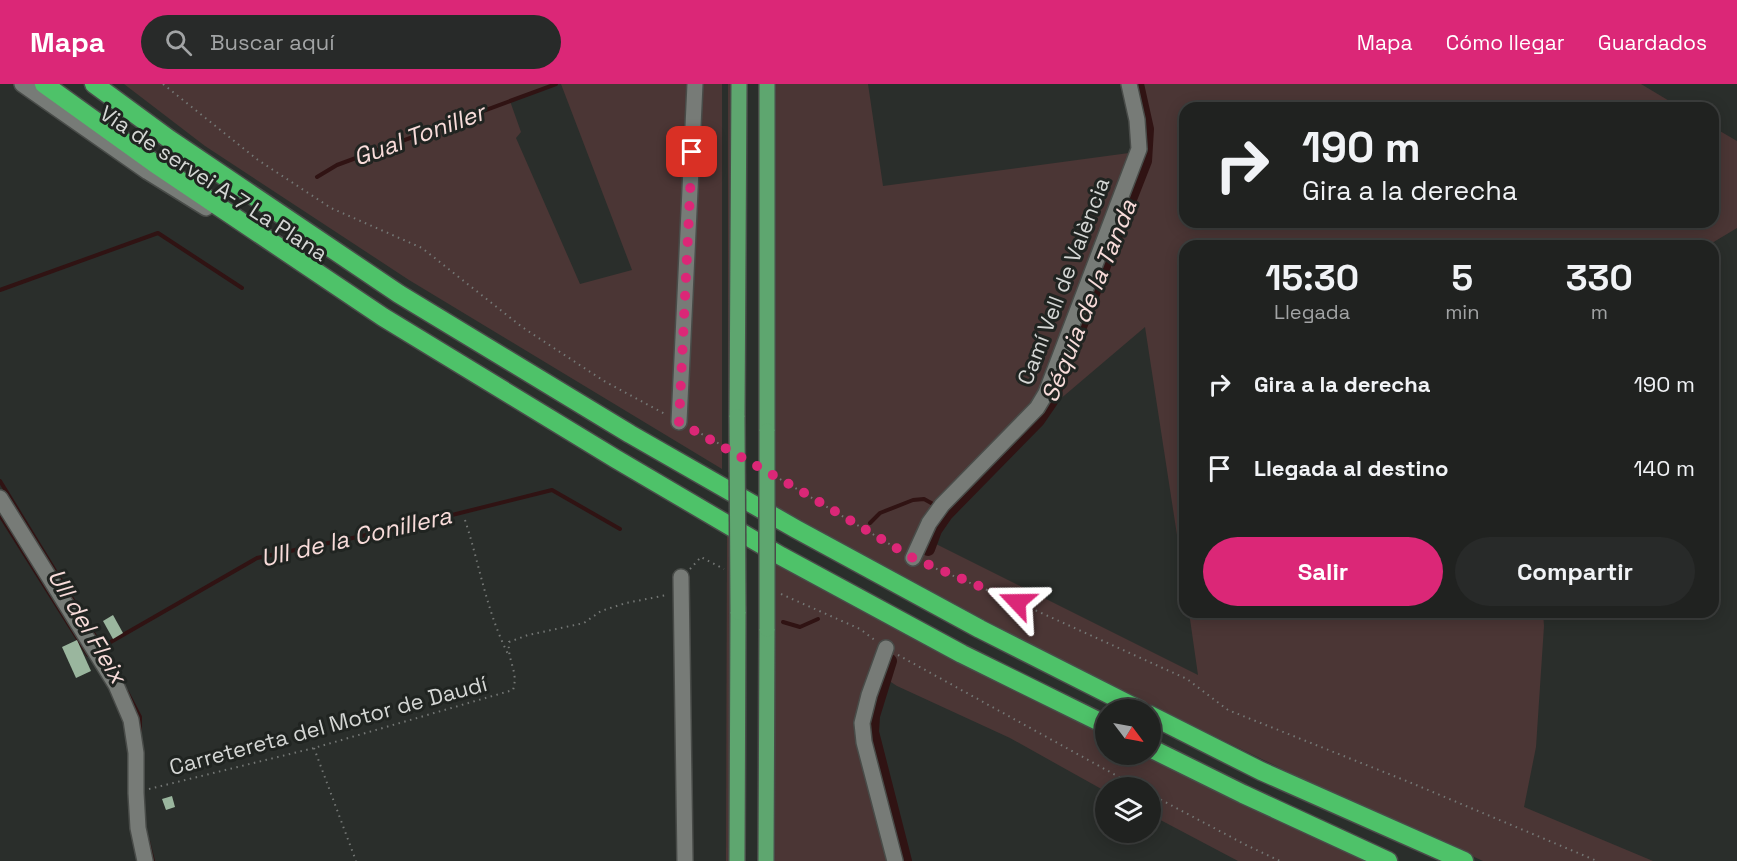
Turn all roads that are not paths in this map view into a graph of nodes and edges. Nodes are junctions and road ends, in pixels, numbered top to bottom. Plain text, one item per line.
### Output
1 (22, 84) edge
2 (44, 84) edge
3 (94, 84) edge
4 (100, 84) edge
5 (695, 84) edge
6 (739, 84) edge
7 (767, 84) edge
8 (1129, 84) edge
9 (169, 139) junction
10 (383, 317) junction
11 (679, 422) road end
12 (0, 498) edge
13 (913, 558) road end
14 (681, 584) road end
15 (886, 648) road end
16 (1118, 699) edge
17 (1095, 720) edge
18 (1161, 721) edge
19 (1161, 753) edge
20 (145, 861) edge
21 (685, 861) edge
22 (737, 861) edge
23 (766, 861) edge
24 (895, 861) edge
25 (1388, 861) edge
26 (1464, 861) edge

1 - 10 street, Via de servei A-7 La Plana
2 - 10 highway
3 - 9 highway
4 - 9 street, Via de servei A-7 La Plana
5 - 11 street
6 - 22 main road, bridge
7 - 23 main road, bridge
8 - 13 street, Camí Vell de València
9 - 16 highway
10 - 17 highway
12 - 20 street
14 - 21 street
15 - 24 street
18 - 26 highway
19 - 25 highway

